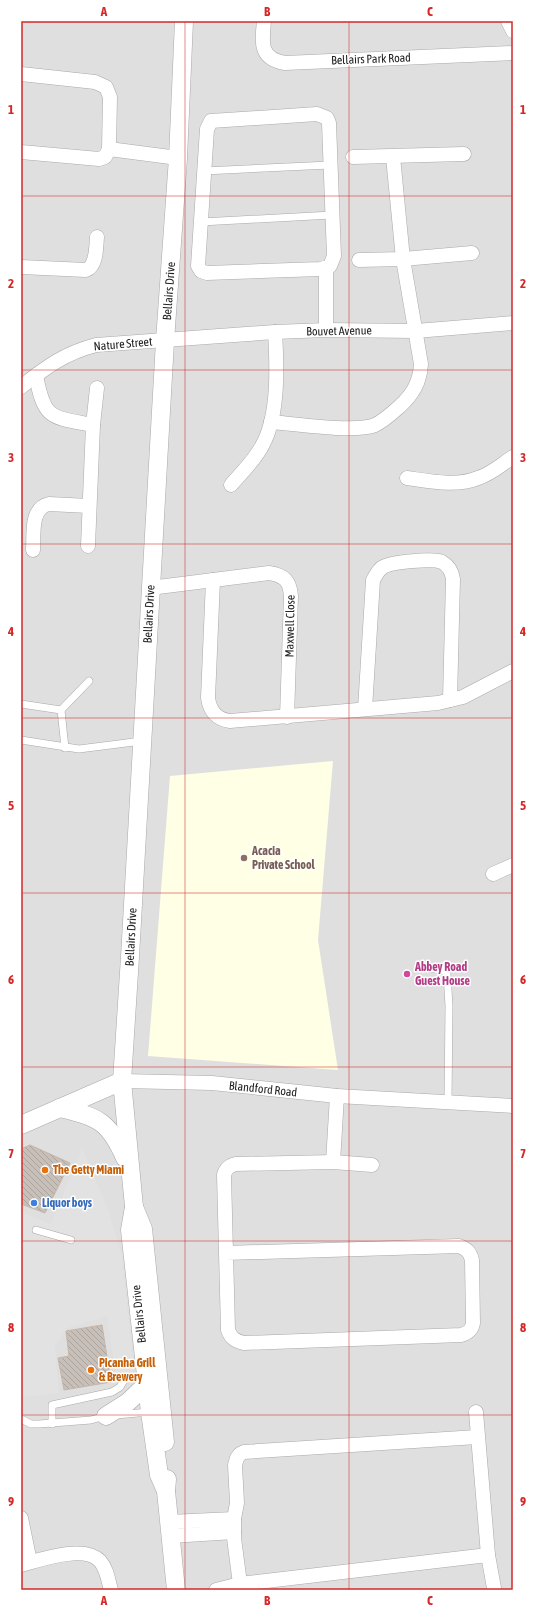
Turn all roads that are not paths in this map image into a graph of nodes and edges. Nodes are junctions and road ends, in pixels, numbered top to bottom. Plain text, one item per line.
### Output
1 (184, 21) edge
2 (264, 21) edge
3 (508, 21) edge
4 (513, 31) edge
5 (513, 53) edge
6 (21, 74) edge
7 (109, 149) junction
8 (21, 152) edge
9 (464, 154) dead end
10 (393, 156) junction
11 (353, 157) dead end
12 (178, 158) junction
13 (330, 165) junction
14 (204, 171) junction
15 (332, 216) junction
16 (201, 222) junction
17 (97, 237) dead end
18 (472, 253) dead end
19 (403, 259) junction
20 (358, 260) dead end
21 (21, 268) edge
22 (326, 268) junction
23 (513, 323) edge
24 (326, 330) junction
25 (416, 331) junction
26 (274, 332) junction
27 (165, 341) junction
28 (36, 375) junction
29 (21, 387) edge
30 (97, 388) dead end
31 (271, 422) junction
32 (93, 425) junction
33 (513, 457) edge
34 (407, 478) dead end
35 (231, 485) dead end
36 (89, 506) junction
37 (88, 546) dead end
38 (33, 550) dead end
39 (213, 580) junction
40 (150, 588) junction
41 (513, 671) edge
42 (89, 681) dead end
43 (450, 700) junction
44 (21, 704) edge
45 (365, 709) junction
46 (61, 710) junction
47 (287, 717) junction
48 (21, 740) edge
49 (142, 741) junction
50 (65, 748) junction
51 (513, 865) edge
52 (493, 874) dead end
53 (430, 969) dead end
54 (122, 1081) junction
55 (337, 1096) junction
56 (448, 1102) junction
57 (513, 1106) edge
58 (60, 1108) junction
59 (21, 1125) edge
60 (333, 1162) junction
61 (372, 1165) dead end
62 (131, 1171) junction
63 (134, 1207) junction
64 (36, 1230) dead end
65 (72, 1240) dead end
66 (226, 1253) junction
67 (123, 1382) dead end
68 (146, 1385) junction
69 (157, 1412) junction
70 (476, 1412) dead end
71 (106, 1416) junction
72 (21, 1419) edge
73 (52, 1424) junction
74 (477, 1437) junction
75 (21, 1518) edge
76 (234, 1526) junction
77 (170, 1529) junction
78 (488, 1555) junction
79 (25, 1564) edge
80 (240, 1584) junction
81 (494, 1588) dead end
82 (111, 1590) edge
83 (176, 1590) edge
84 (216, 1590) edge

1 - 12 street, Bellairs Drive
2 - 5 street, Bellairs Park Road
3 - 4 street
6 - 7 street
7 - 8 street
7 - 12 street
9 - 10 street
10 - 11 street
10 - 19 street
12 - 27 street, Bellairs Drive
13 - 14 lane
13 - 14 street
13 - 15 street
14 - 16 street
15 - 16 lane
15 - 22 street
16 - 22 street
17 - 21 street
18 - 19 street
19 - 20 street
19 - 25 street
22 - 24 street
23 - 25 street, Bouvet Avenue
24 - 25 street, Bouvet Avenue
24 - 26 street, Bouvet Avenue
25 - 31 street
26 - 27 street, Bouvet Avenue
26 - 31 street
27 - 28 street, Nature Street
27 - 40 street, Bellairs Drive
28 - 29 street, Nature Street
28 - 32 street
30 - 32 street
31 - 35 street
32 - 36 street
33 - 34 street
36 - 37 street
36 - 38 street
39 - 40 street, Maxwell Close
39 - 47 street
39 - 47 street, Maxwell Close
40 - 49 street, Bellairs Drive
41 - 43 street
42 - 46 lane
43 - 45 street
43 - 45 street
44 - 46 lane
45 - 47 street
46 - 50 lane
48 - 50 lane
49 - 50 lane
49 - 54 street, Bellairs Drive
51 - 52 street
53 - 56 lane
54 - 55 street, Blandford Road
54 - 58 street, Blandford Road
54 - 62 street, Bellairs Drive
55 - 56 street, Blandford Road
55 - 60 street
56 - 57 street, Blandford Road
58 - 59 street, Blandford Road
58 - 62 street
60 - 61 street
60 - 66 street
62 - 63 street, Bellairs Drive
63 - 68 street, Bellairs Drive
63 - 69 street, Bellairs Drive
64 - 65 lane
66 - 66 street
67 - 73 lane
68 - 69 street, Bellairs Drive
68 - 71 street
69 - 71 lane
69 - 77 street, Bellairs Drive
70 - 74 street
71 - 73 lane
72 - 73 lane
74 - 76 street
74 - 78 street
75 - 79 street
76 - 77 street
76 - 80 street
77 - 83 street, Bellairs Drive
78 - 80 street
78 - 81 street
79 - 82 street
80 - 84 street

